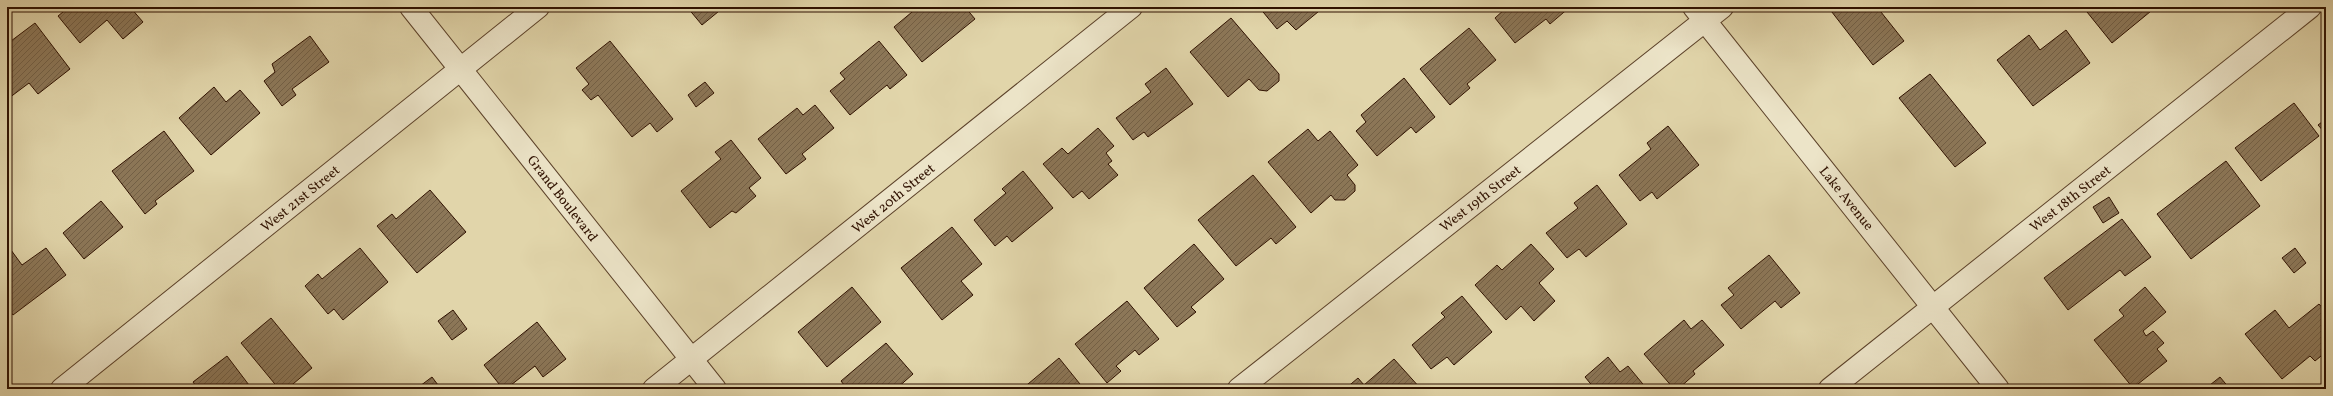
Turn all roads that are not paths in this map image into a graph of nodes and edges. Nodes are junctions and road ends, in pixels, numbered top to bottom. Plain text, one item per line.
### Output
1 (411, 7) edge
2 (538, 7) edge
3 (1132, 7) edge
4 (1722, 7) edge
5 (2310, 7) edge
6 (1699, 14) edge
7 (460, 68) junction
8 (1934, 306) junction
9 (691, 359) junction
10 (62, 389) edge
11 (654, 389) edge
12 (715, 389) edge
13 (1239, 389) edge
14 (1830, 389) edge
15 (1998, 389) edge

1 - 7 street, Grand Boulevard
2 - 7 street, West 21st Street
3 - 9 street, West 20th Street
4 - 6 street, West 19th Street
5 - 8 street, West 18th Street
6 - 8 street, Lake Avenue
6 - 13 street, West 19th Street
7 - 9 street, Grand Boulevard
7 - 10 street, West 21st Street
8 - 14 street, West 18th Street
8 - 15 street, Lake Avenue
9 - 11 street, West 20th Street
9 - 12 street, Grand Boulevard

